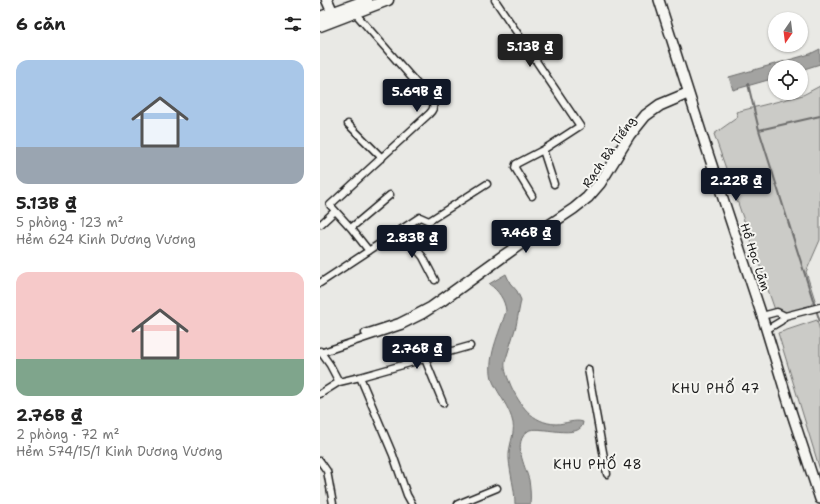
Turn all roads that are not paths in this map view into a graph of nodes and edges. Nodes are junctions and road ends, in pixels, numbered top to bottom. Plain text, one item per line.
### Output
1 (326, 0) edge
2 (367, 0) edge
3 (388, 0) edge
4 (495, 0) edge
5 (658, 0) edge
6 (320, 2) edge
7 (354, 13) junction
8 (334, 16) junction
9 (320, 17) edge
10 (320, 26) edge
11 (689, 93) junction
12 (348, 124) dead end
13 (543, 150) junction
14 (382, 158) junction
15 (487, 184) dead end
16 (554, 184) dead end
17 (390, 195) dead end
18 (532, 196) dead end
19 (335, 211) junction
20 (321, 224) dead end
21 (351, 228) junction
22 (401, 230) junction
23 (368, 251) junction
24 (435, 280) dead end
25 (320, 283) edge
26 (820, 307) edge
27 (762, 316) junction
28 (785, 316) junction
29 (766, 330) junction
30 (470, 346) dead end
31 (320, 351) edge
32 (425, 359) junction
33 (588, 369) dead end
34 (360, 377) junction
35 (339, 382) junction
36 (320, 394) edge
37 (443, 402) dead end
38 (320, 461) edge
39 (607, 474) dead end
40 (497, 488) dead end
41 (820, 499) edge
42 (333, 504) edge
43 (412, 504) edge
44 (458, 504) edge

1 - 6 main road
1 - 8 main road
2 - 8 main road
3 - 7 main road
4 - 13 street
5 - 11 main road, Hồ Học Lãm
7 - 8 main road
7 - 14 street
8 - 9 main road
8 - 10 main road
11 - 27 main road, Hồ Học Lãm
11 - 31 street, Rạch Bà Tiếng
12 - 14 street
13 - 16 street
13 - 18 street
14 - 19 street
15 - 22 street
17 - 21 street
19 - 20 street
19 - 21 street
21 - 23 street
22 - 23 street
22 - 24 street
23 - 25 street
26 - 28 street
27 - 28 street
27 - 29 main road, Hồ Học Lãm
28 - 29 street
29 - 41 main road, Hồ Học Lãm
30 - 32 street
31 - 35 street
32 - 34 street
32 - 37 street
33 - 39 street
34 - 35 street
34 - 43 street
35 - 36 street
38 - 42 street
40 - 44 street

